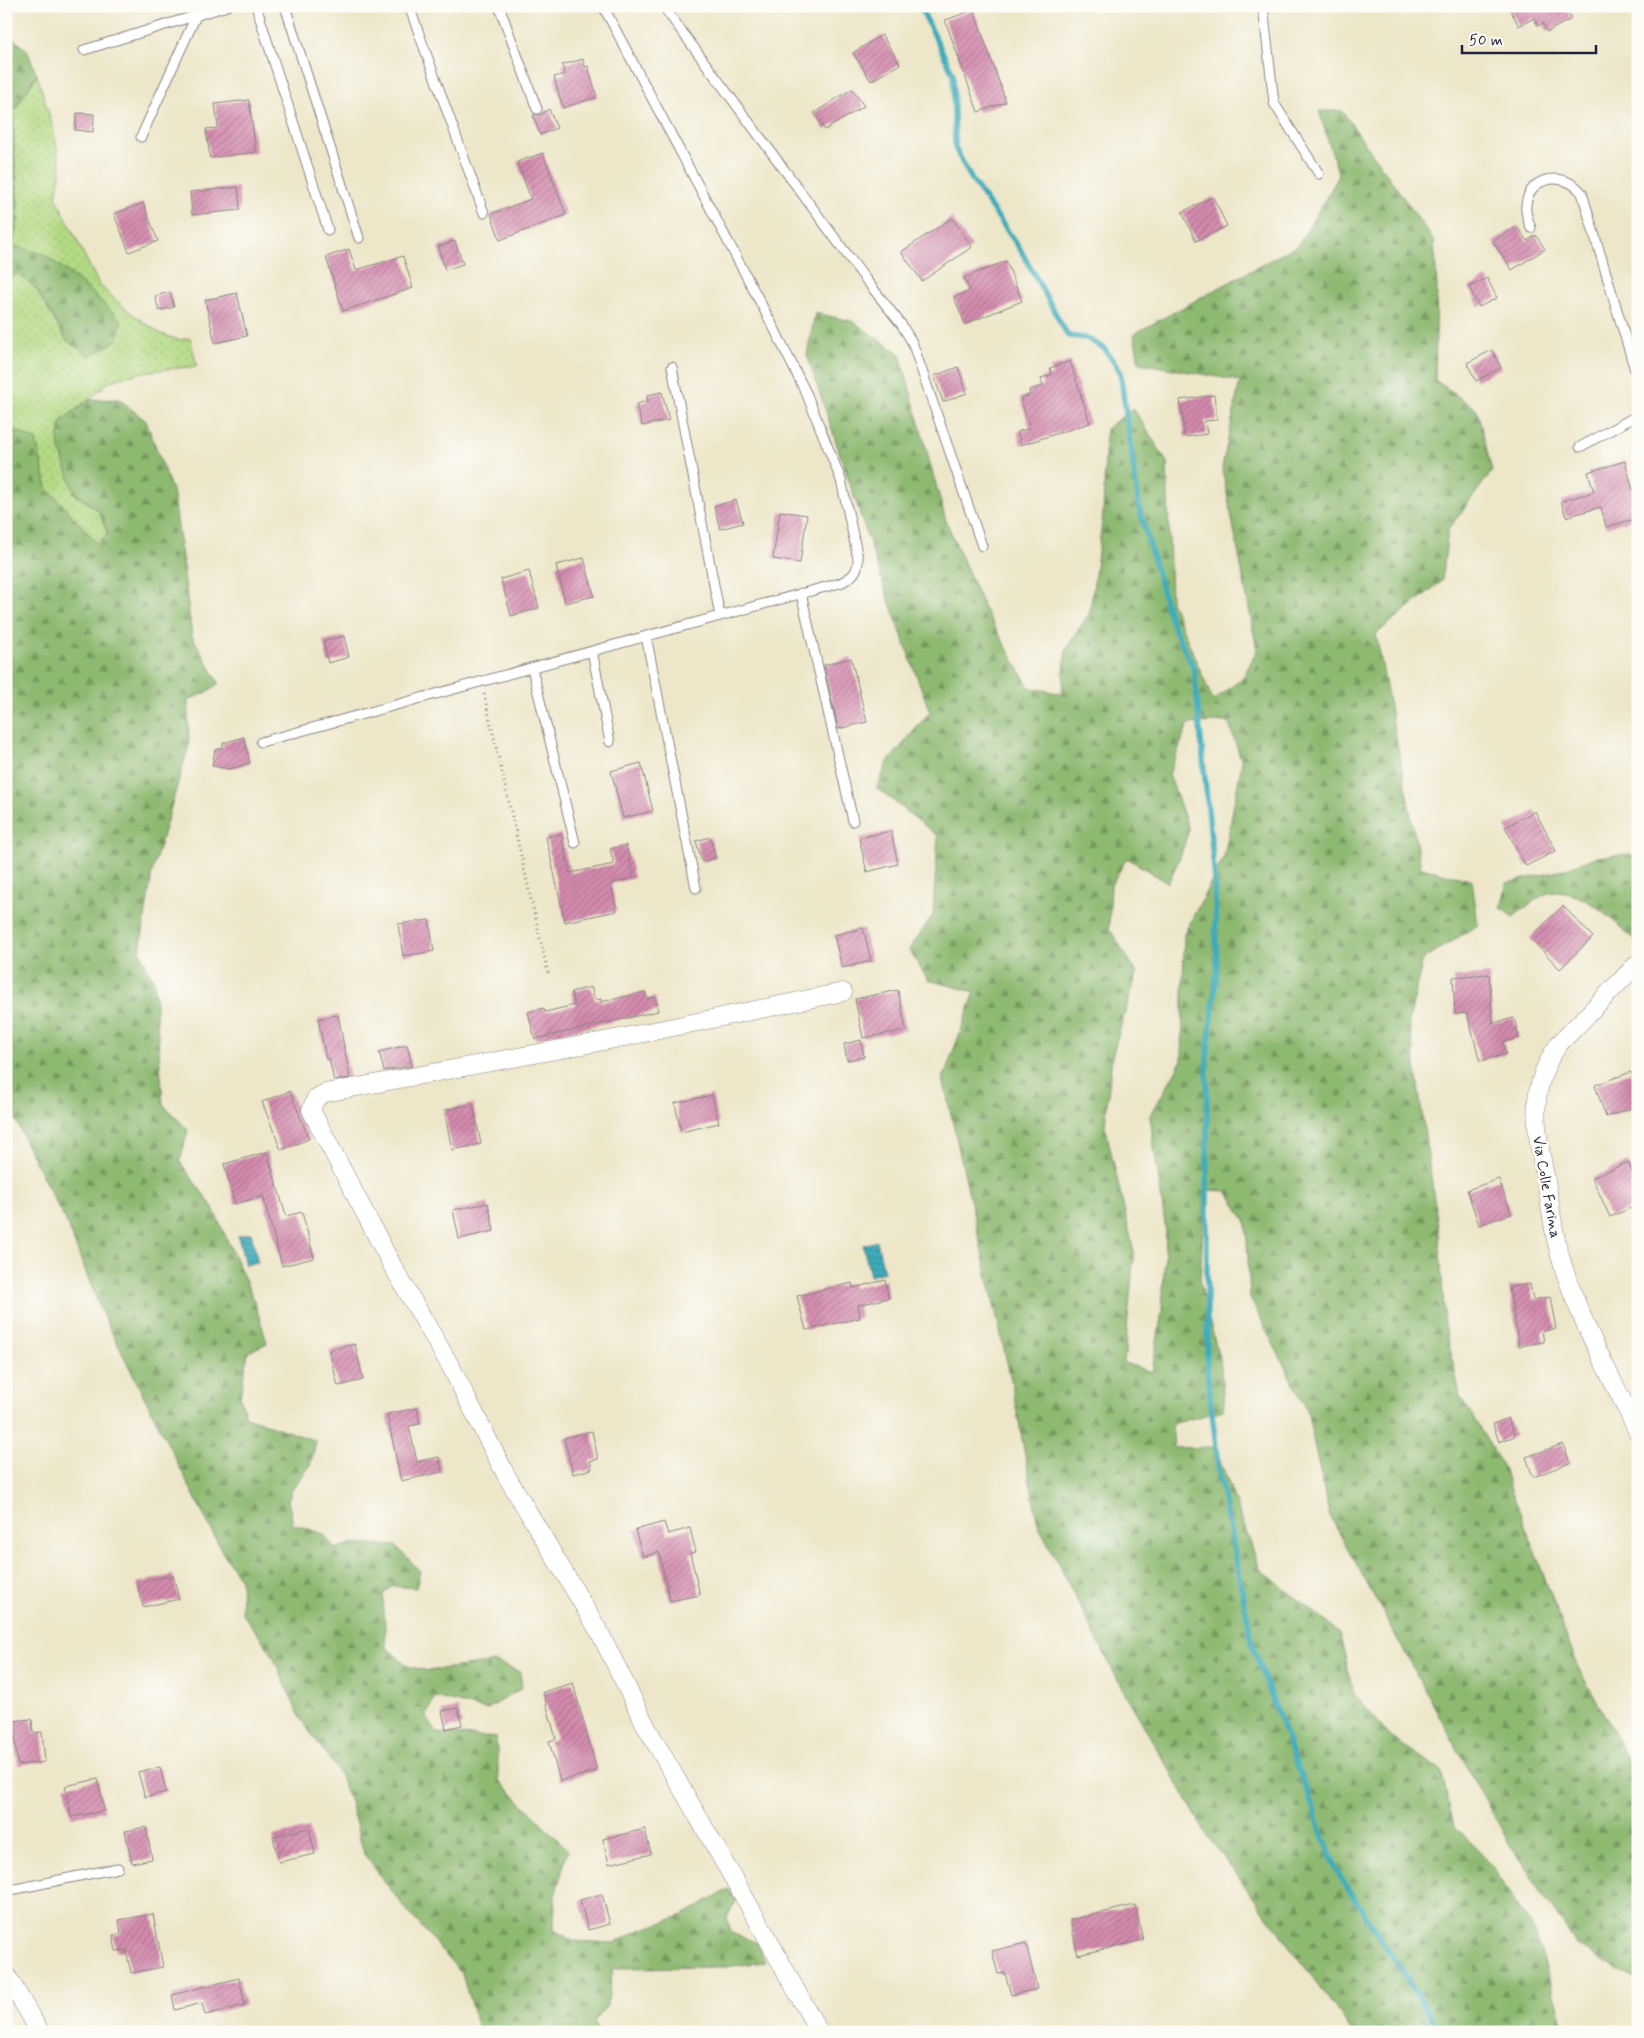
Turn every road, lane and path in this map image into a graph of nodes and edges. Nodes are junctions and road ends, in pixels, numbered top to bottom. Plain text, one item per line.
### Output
1 (227, 6) edge
2 (256, 6) edge
3 (285, 6) edge
4 (409, 6) edge
5 (602, 6) edge
6 (663, 6) edge
7 (1263, 6) edge
8 (501, 7) edge
9 (196, 16) junction
10 (84, 50) dead end
11 (537, 109) dead end
12 (141, 137) dead end
13 (1319, 174) dead end
14 (484, 213) dead end
15 (1531, 228) dead end
16 (328, 230) dead end
17 (359, 238) dead end
18 (672, 367) dead end
19 (1638, 380) edge
20 (1638, 415) edge
21 (1580, 447) dead end
22 (982, 546) dead end
23 (801, 594) junction
24 (720, 616) junction
25 (646, 636) junction
26 (592, 651) junction
27 (532, 668) junction
28 (481, 682) junction
29 (261, 742) dead end
30 (610, 742) dead end
31 (852, 821) dead end
32 (575, 843) dead end
33 (696, 888) dead end
34 (1638, 963) edge
35 (548, 973) dead end
36 (843, 992) dead end
37 (1638, 1432) edge
38 (118, 1868) dead end
39 (6, 1891) edge
40 (6, 1974) edge
41 (40, 2032) edge
42 (819, 2032) edge

1 - 9 lane
2 - 16 lane
3 - 17 lane
4 - 14 lane
5 - 23 lane
6 - 22 lane
7 - 13 lane
8 - 11 lane
9 - 10 lane
9 - 12 lane
15 - 19 lane
18 - 24 lane
20 - 21 lane
23 - 24 lane
23 - 31 lane
24 - 25 lane
25 - 26 lane
25 - 33 lane
26 - 27 lane
26 - 30 lane
27 - 28 lane
27 - 32 lane
28 - 29 lane
28 - 35 path
34 - 37 street, Via Colle Farina
36 - 42 street
38 - 39 lane
40 - 41 street

